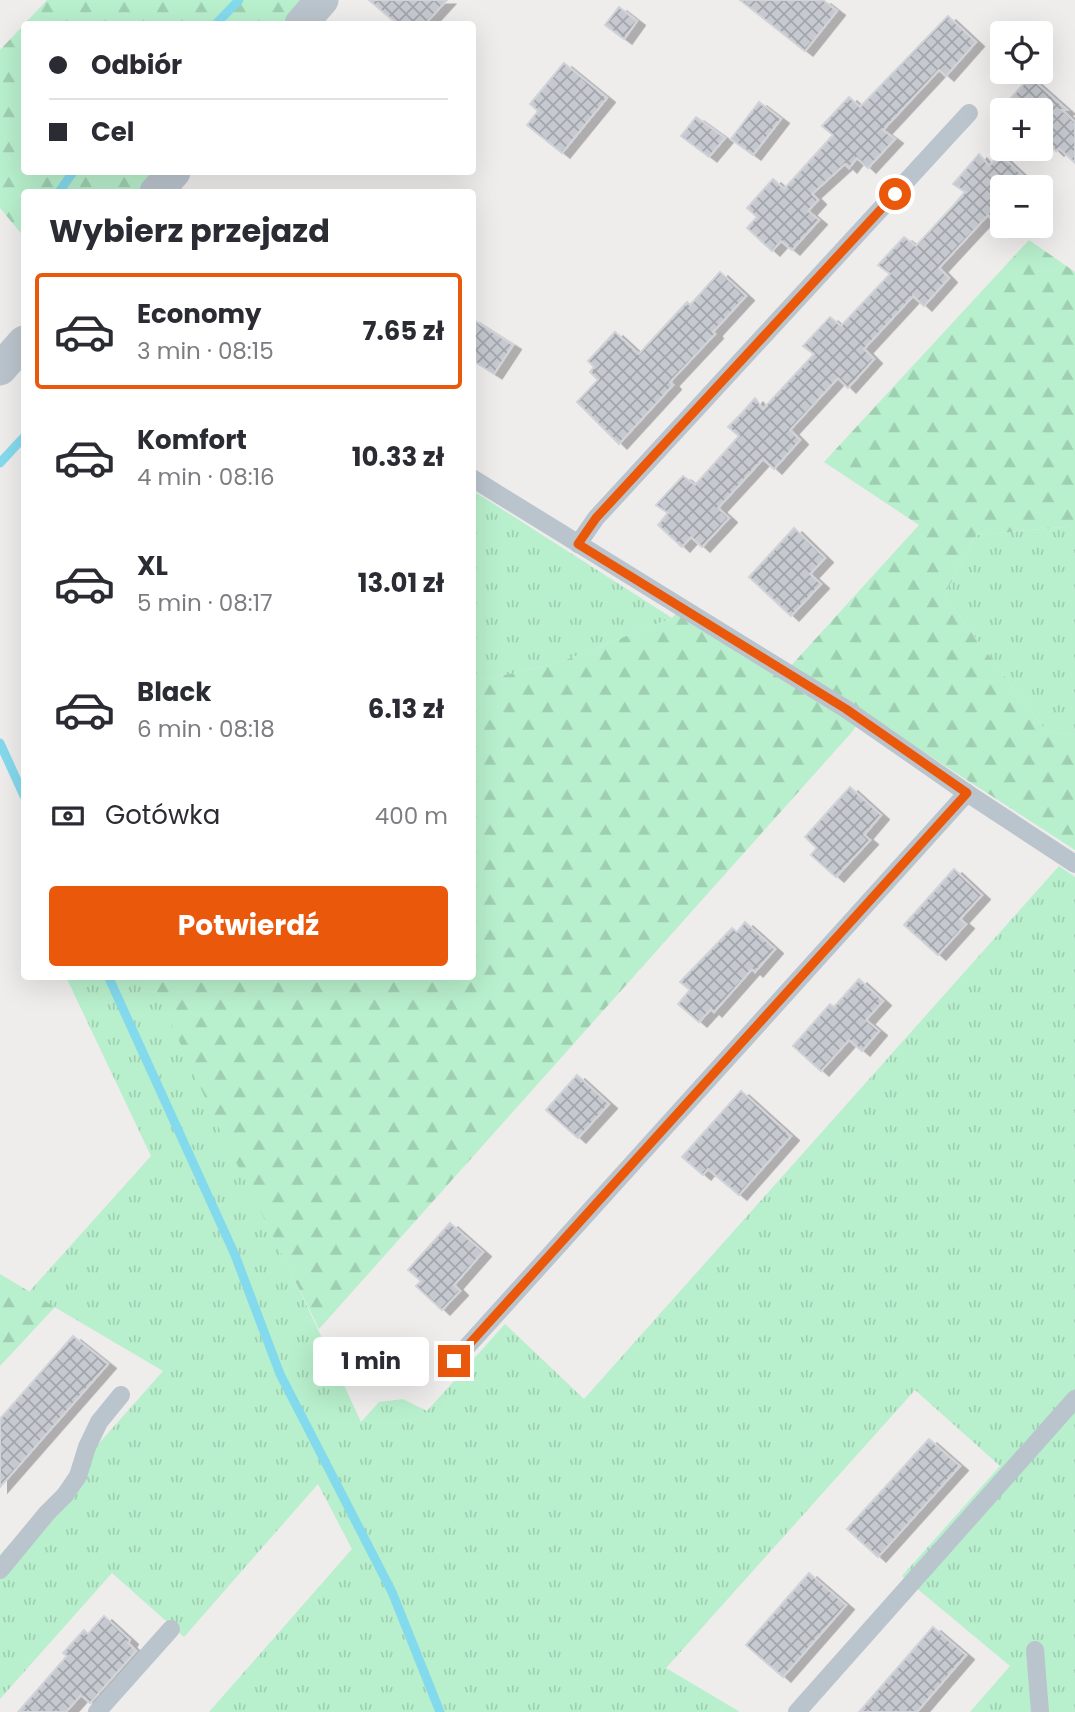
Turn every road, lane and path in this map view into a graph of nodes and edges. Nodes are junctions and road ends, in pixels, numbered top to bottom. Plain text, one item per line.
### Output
1 (322, 0) edge
2 (304, 21) edge
3 (969, 113) dead end
4 (171, 175) edge
5 (159, 189) edge
6 (21, 345) edge
7 (0, 369) edge
8 (476, 480) edge
9 (578, 544) junction
10 (967, 793) junction
11 (1075, 864) edge
12 (454, 1361) dead end
13 (121, 1395) dead end
14 (1075, 1399) edge
15 (0, 1570) edge
16 (171, 1629) dead end
17 (1035, 1650) dead end
18 (97, 1712) edge
19 (797, 1712) edge
20 (1040, 1712) edge

1 - 2 street
3 - 9 lane
4 - 5 street
6 - 7 street
8 - 9 lane
9 - 10 lane
10 - 11 lane
10 - 12 lane
13 - 15 lane
14 - 19 lane
16 - 18 lane
17 - 20 lane

